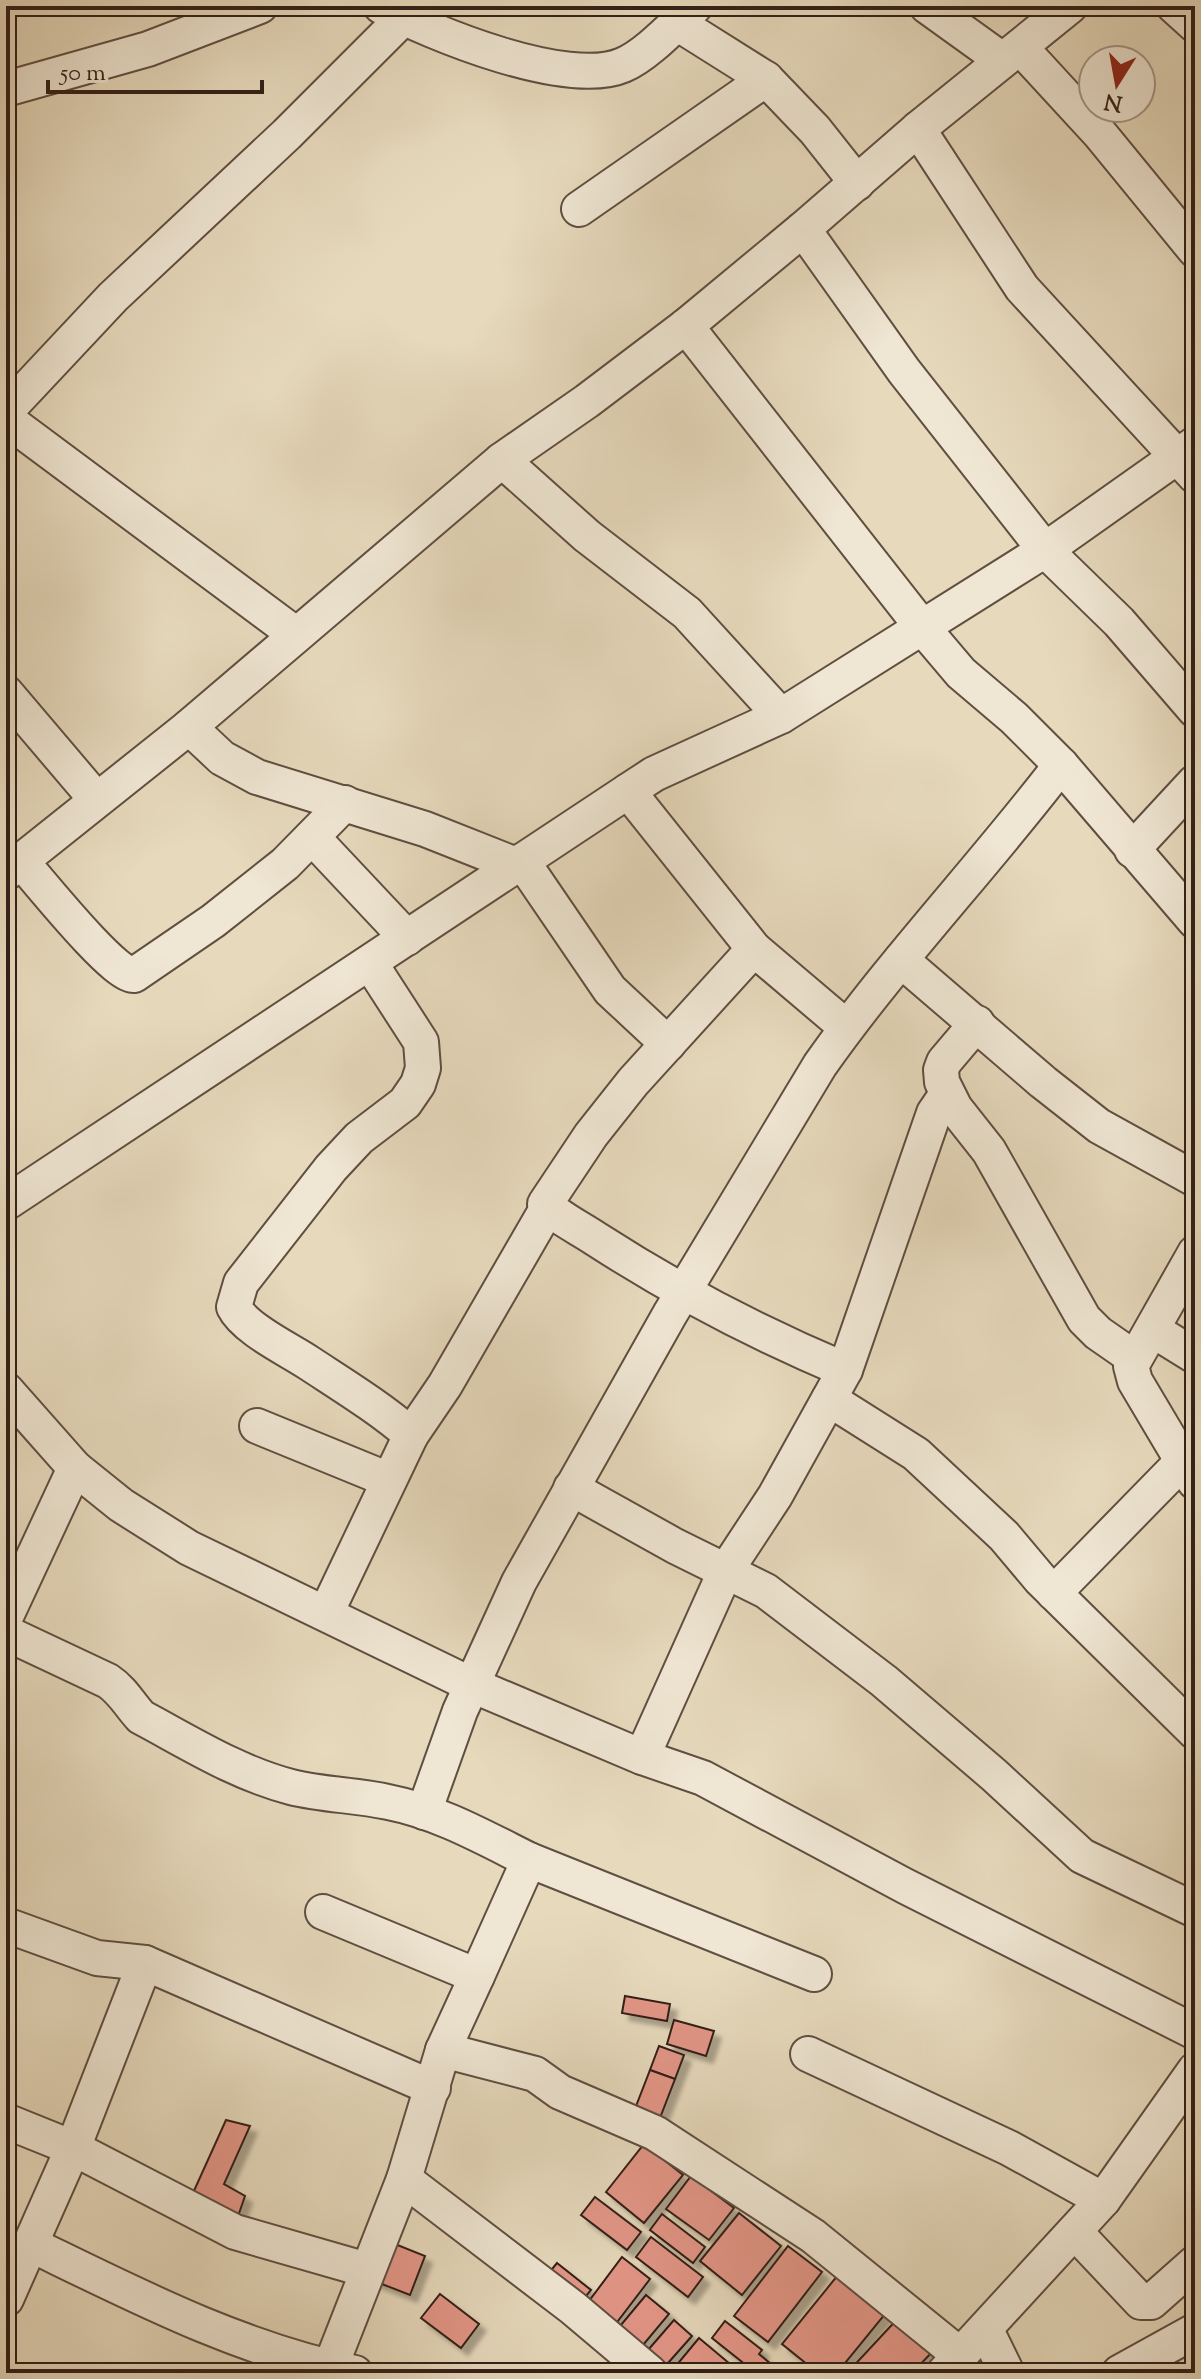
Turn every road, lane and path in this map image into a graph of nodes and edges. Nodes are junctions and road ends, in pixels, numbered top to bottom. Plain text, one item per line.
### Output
1 (260, 6) edge
2 (927, 6) edge
3 (1070, 6) edge
4 (1174, 6) edge
5 (392, 12) edge
6 (686, 14) edge
7 (1195, 25) edge
8 (1011, 54) junction
9 (766, 79) junction
10 (6, 89) edge
11 (918, 129) junction
12 (857, 183) junction
13 (579, 209) dead end
14 (803, 229) junction
15 (1195, 250) edge
16 (686, 326) junction
17 (6, 411) edge
18 (6, 419) edge
19 (1190, 459) edge
20 (502, 460) junction
21 (1045, 550) junction
22 (922, 627) junction
23 (295, 634) junction
24 (6, 693) edge
25 (1195, 710) edge
26 (781, 716) junction
27 (189, 727) junction
28 (1061, 765) junction
29 (1195, 782) edge
30 (628, 791) junction
31 (96, 799) junction
32 (345, 803) junction
33 (312, 837) junction
34 (1132, 850) junction
35 (519, 863) junction
36 (14, 867) edge
37 (1195, 921) edge
38 (407, 938) junction
39 (754, 949) junction
40 (901, 960) junction
41 (370, 963) junction
42 (977, 1023) junction
43 (846, 1027) junction
44 (668, 1044) junction
45 (947, 1094) junction
46 (1195, 1179) edge
47 (6, 1203) edge
48 (548, 1207) junction
49 (1195, 1253) edge
50 (683, 1291) junction
51 (1144, 1344) junction
52 (1195, 1356) edge
53 (837, 1385) junction
54 (6, 1390) edge
55 (257, 1426) dead end
56 (411, 1435) junction
57 (75, 1468) junction
58 (1189, 1472) edge
59 (389, 1480) junction
60 (571, 1488) junction
61 (725, 1572) junction
62 (1054, 1593) junction
63 (326, 1613) junction
64 (6, 1616) edge
65 (6, 1633) edge
66 (472, 1685) junction
67 (1195, 1732) edge
68 (642, 1757) junction
69 (424, 1812) junction
70 (529, 1860) junction
71 (1195, 1910) edge
72 (323, 1912) dead end
73 (6, 1925) edge
74 (145, 1963) junction
75 (814, 1974) dead end
76 (477, 1976) junction
77 (1195, 2032) edge
78 (443, 2050) junction
79 (808, 2054) dead end
80 (1195, 2070) edge
81 (433, 2088) junction
82 (6, 2121) edge
83 (73, 2148) junction
84 (404, 2179) junction
85 (1103, 2200) junction
86 (1075, 2232) junction
87 (30, 2244) junction
88 (1195, 2263) edge
89 (367, 2270) junction
90 (6, 2299) edge
91 (986, 2330) junction
92 (1195, 2331) edge
93 (953, 2364) edge
94 (337, 2371) edge
95 (650, 2373) edge
96 (1007, 2373) edge
97 (1119, 2373) edge

1 - 10 street
2 - 8 street
3 - 8 street
4 - 7 street
5 - 6 street
5 - 17 street
6 - 9 street
8 - 11 street
8 - 15 street
9 - 12 street
9 - 13 street
11 - 12 street
11 - 19 street
12 - 14 street
14 - 16 street
14 - 21 street
16 - 20 street
16 - 22 street
18 - 23 street
19 - 21 street
20 - 23 street
20 - 26 street
21 - 22 street
21 - 25 street
22 - 26 street
22 - 28 street
23 - 27 street
24 - 31 street
26 - 30 street
27 - 31 street
27 - 32 street
28 - 34 street
28 - 40 street
29 - 34 street
30 - 35 street
30 - 39 street
31 - 36 street
32 - 33 street
32 - 35 street
33 - 36 street
33 - 38 street
34 - 37 street
35 - 38 street
35 - 44 street
38 - 41 street
39 - 43 street
39 - 44 street
40 - 42 street
40 - 43 street
41 - 47 street
41 - 56 street
42 - 45 street
42 - 46 street
43 - 50 street
44 - 48 street
45 - 51 street
45 - 53 street
48 - 50 street
48 - 56 street
49 - 51 street
50 - 53 street
50 - 60 street
51 - 52 street
51 - 58 street
53 - 61 street
53 - 62 street
54 - 57 street
55 - 59 street
56 - 59 street
57 - 63 street
57 - 64 street
58 - 62 street
59 - 63 street
60 - 61 street
60 - 66 street
61 - 68 street
61 - 71 street
62 - 67 street
63 - 66 street
65 - 69 street
66 - 68 street
66 - 69 street
68 - 77 street
69 - 70 street
70 - 75 street
70 - 76 street
72 - 76 street
73 - 74 street
74 - 81 street
74 - 83 street
76 - 78 street
78 - 81 street
78 - 93 street
79 - 85 street
80 - 85 street
81 - 84 street
82 - 83 street
83 - 87 street
83 - 89 street
84 - 89 street
84 - 95 street
85 - 86 street
86 - 88 street
86 - 91 street
87 - 90 street
87 - 94 street
89 - 94 street
91 - 93 street
91 - 96 street
92 - 97 street

